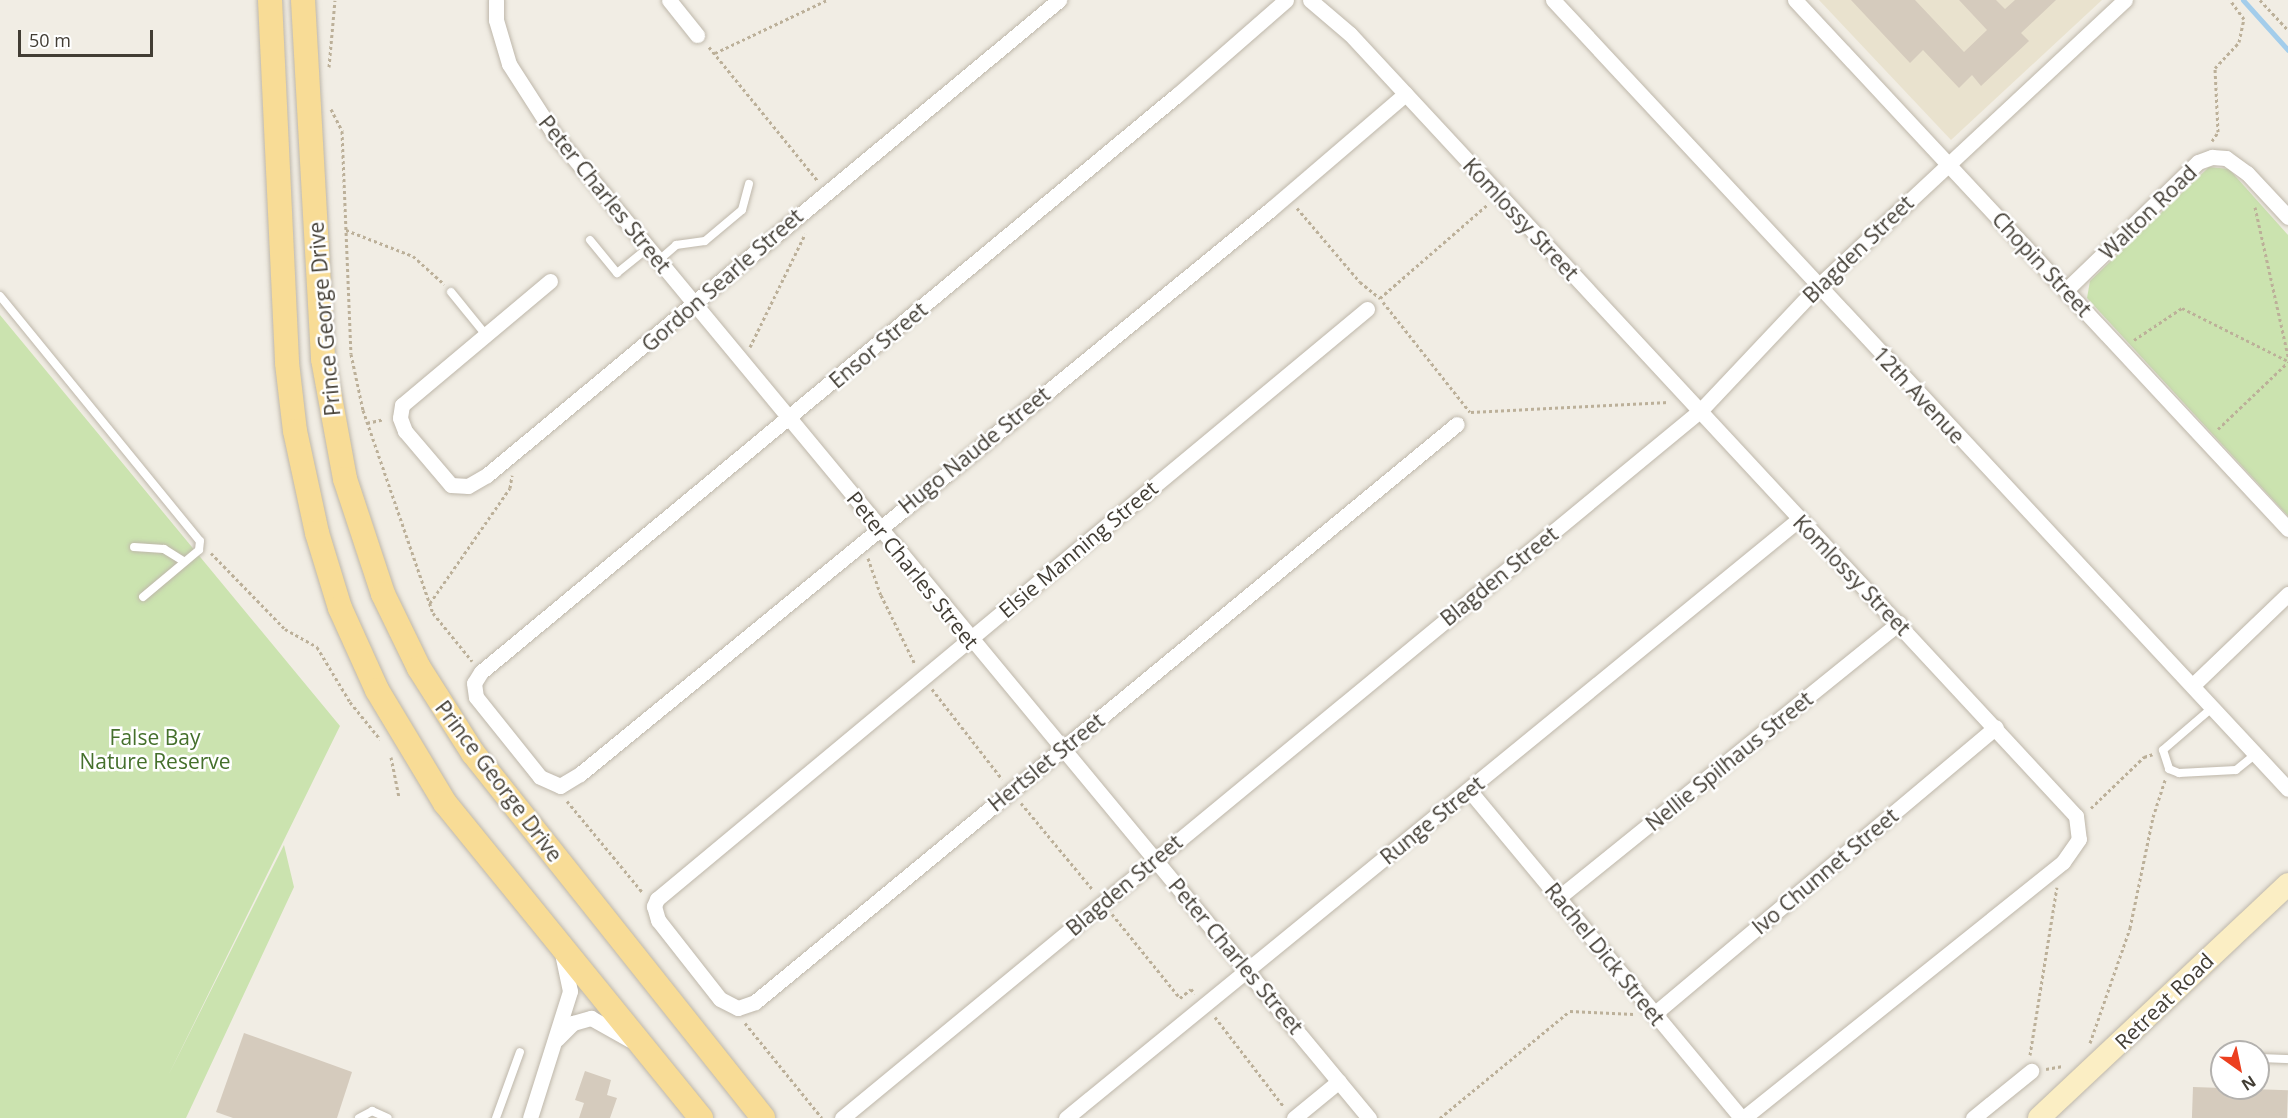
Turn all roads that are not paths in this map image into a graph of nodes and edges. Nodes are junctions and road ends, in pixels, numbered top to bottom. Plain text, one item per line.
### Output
1 (270, 0) edge
2 (303, 0) edge
3 (495, 0) edge
4 (669, 0) edge
5 (1059, 0) edge
6 (1286, 0) edge
7 (1310, 0) edge
8 (1553, 0) edge
9 (1795, 0) edge
10 (2125, 0) edge
11 (697, 35) road end
12 (1405, 94) junction
13 (1949, 163) junction
14 (749, 184) dead end
15 (2288, 217) edge
16 (590, 240) dead end
17 (648, 248) junction
18 (658, 261) junction
19 (550, 281) dead end
20 (1817, 287) junction
21 (2066, 290) junction
22 (450, 292) road end
23 (0, 296) edge
24 (694, 303) junction
25 (1367, 309) road end
26 (486, 335) junction
27 (1701, 410) junction
28 (789, 418) junction
29 (1457, 424) road end
30 (1798, 520) junction
31 (879, 528) junction
32 (2288, 529) edge
33 (134, 547) dead end
34 (183, 561) junction
35 (2288, 594) edge
36 (143, 597) dead end
37 (1899, 623) junction
38 (969, 639) junction
39 (2193, 685) junction
40 (473, 690) joint
41 (2213, 707) junction
42 (1996, 727) junction
43 (1064, 747) junction
44 (2256, 754) junction
45 (2288, 789) edge
46 (1469, 790) junction
47 (1155, 859) junction
48 (2288, 884) edge
49 (1558, 898) junction
50 (650, 901) joint
51 (554, 938) junction
52 (1248, 967) junction
53 (1654, 1014) junction
54 (555, 1041) junction
55 (520, 1052) dead end
56 (648, 1052) junction
57 (2270, 1058) edge
58 (2288, 1059) edge
59 (2031, 1071) road end
60 (1339, 1081) junction
61 (1288, 1115) edge
62 (359, 1118) edge
63 (388, 1118) edge
64 (496, 1118) edge
65 (530, 1118) edge
66 (701, 1118) edge
67 (763, 1118) edge
68 (843, 1118) edge
69 (1066, 1118) edge
70 (1369, 1118) edge
71 (1742, 1118) edge
72 (1973, 1118) edge
73 (2039, 1118) edge

1 - 51 main road, Prince George Drive
2 - 67 main road, Prince George Drive
3 - 17 street, Peter Charles Street
4 - 11 street
5 - 24 street, Gordon Searle Street
6 - 28 street, Ensor Street
7 - 12 street, Komlossy Street
8 - 20 street, 12th Avenue
9 - 13 street, Chopin Street
10 - 13 street, Blagden Street
12 - 27 street, Komlossy Street
12 - 31 street, Hugo Naude Street
13 - 20 street, Blagden Street
13 - 21 street, Chopin Street
14 - 18 lane
15 - 21 street, Walton Road
16 - 17 lane
17 - 18 street, Peter Charles Street
18 - 24 street, Peter Charles Street
19 - 26 street
20 - 27 street, Blagden Street
20 - 39 street, 12th Avenue
21 - 32 street, Chopin Street
22 - 26 lane
23 - 34 lane
24 - 26 street, Gordon Searle Street
24 - 28 street, Peter Charles Street
25 - 38 street, Elsie Manning Street
27 - 30 street, Komlossy Street
27 - 47 street, Blagden Street
28 - 31 street, Peter Charles Street
28 - 40 street, Ensor Street
29 - 43 street, Hertslet Street
30 - 37 street, Komlossy Street
30 - 46 street, Runge Street
31 - 38 street, Peter Charles Street
31 - 40 street, Hugo Naude Street
33 - 34 lane
34 - 36 lane
35 - 39 street
37 - 42 street, Komlossy Street
37 - 49 street, Nellie Spilhaus Street
38 - 43 street, Peter Charles Street
38 - 50 street, Elsie Manning Street
39 - 41 street, 12th Avenue
41 - 44 street, 12th Avenue
41 - 44 lane
42 - 53 street, Ivo Chunnet Street
42 - 71 street, Komlossy Street
43 - 47 street, Peter Charles Street
43 - 50 street, Hertslet Street
44 - 45 street, 12th Avenue
46 - 49 street, Rachel Dick Street
46 - 52 street, Runge Street
47 - 52 street, Peter Charles Street
47 - 68 street, Blagden Street
48 - 73 main road, Retreat Road
49 - 53 street, Rachel Dick Street
51 - 54 street
51 - 56 main road, Prince George Drive
52 - 60 street, Peter Charles Street
52 - 69 street, Runge Street
53 - 71 street, Rachel Dick Street
54 - 56 street
54 - 65 street
55 - 64 lane
56 - 66 main road, Prince George Drive
57 - 58 lane
59 - 72 street
60 - 61 street
60 - 70 street, Peter Charles Street
62 - 63 lane

